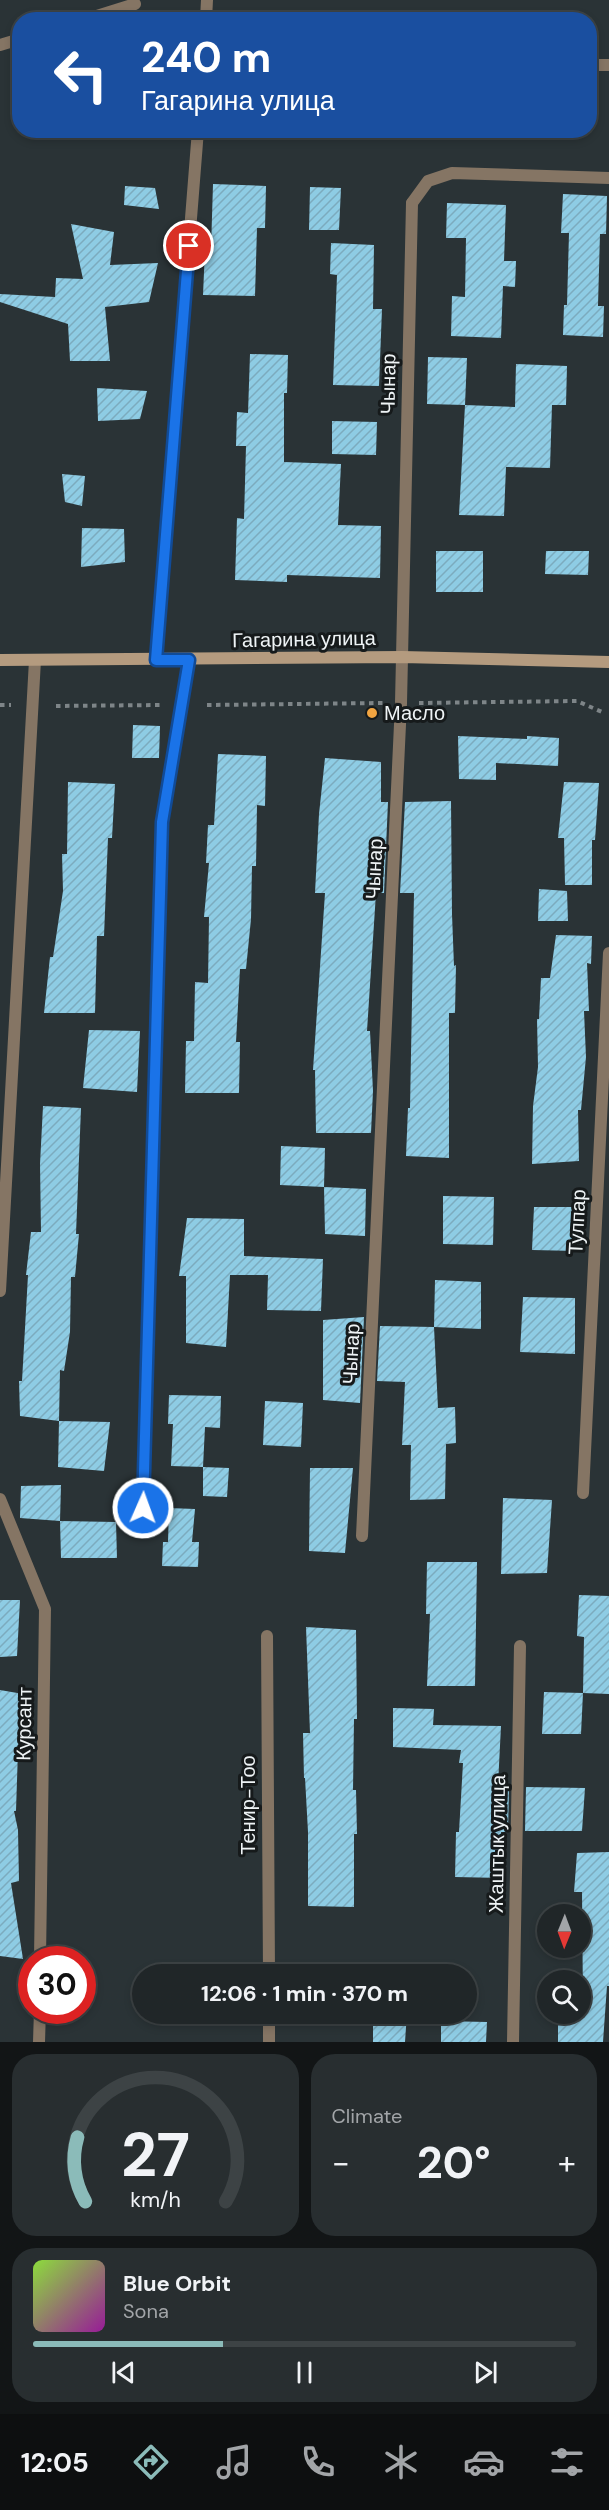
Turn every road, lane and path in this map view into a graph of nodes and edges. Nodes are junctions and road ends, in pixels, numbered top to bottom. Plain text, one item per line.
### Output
1 (135, 4) dead end
2 (110, 12) edge
3 (197, 138) edge
4 (609, 178) edge
5 (402, 657) junction
6 (0, 660) edge
7 (35, 660) junction
8 (156, 660) junction
9 (189, 660) junction
10 (609, 662) edge
11 (383, 703) dead end
12 (418, 703) dead end
13 (0, 705) edge
14 (11, 705) dead end
15 (163, 705) dead end
16 (207, 705) dead end
17 (56, 706) dead end
18 (602, 712) dead end
19 (609, 953) edge
20 (0, 1291) edge
21 (583, 1493) dead end
22 (0, 1499) edge
23 (142, 1532) dead end
24 (362, 1536) dead end
25 (267, 1636) dead end
26 (520, 1646) dead end
27 (40, 1946) edge
28 (269, 1964) edge
29 (40, 2024) edge
30 (269, 2024) edge
31 (39, 2042) edge
32 (269, 2042) edge
33 (513, 2042) edge

1 - 2 street
3 - 8 street
4 - 5 street, Чынар
5 - 9 main road, Гагарина улица
5 - 10 main road, Гагарина улица
5 - 24 street, Чынар
6 - 7 main road, Гагарина улица
7 - 8 main road, Гагарина улица
7 - 20 street
8 - 9 main road, Гагарина улица
9 - 23 street
11 - 16 path
12 - 18 path
13 - 14 path
15 - 17 path
19 - 21 street, Тулпар
22 - 27 street, Курсант
25 - 28 street, Тенир-Тоо
26 - 33 street, Жаштык улица
29 - 31 street
30 - 32 street

